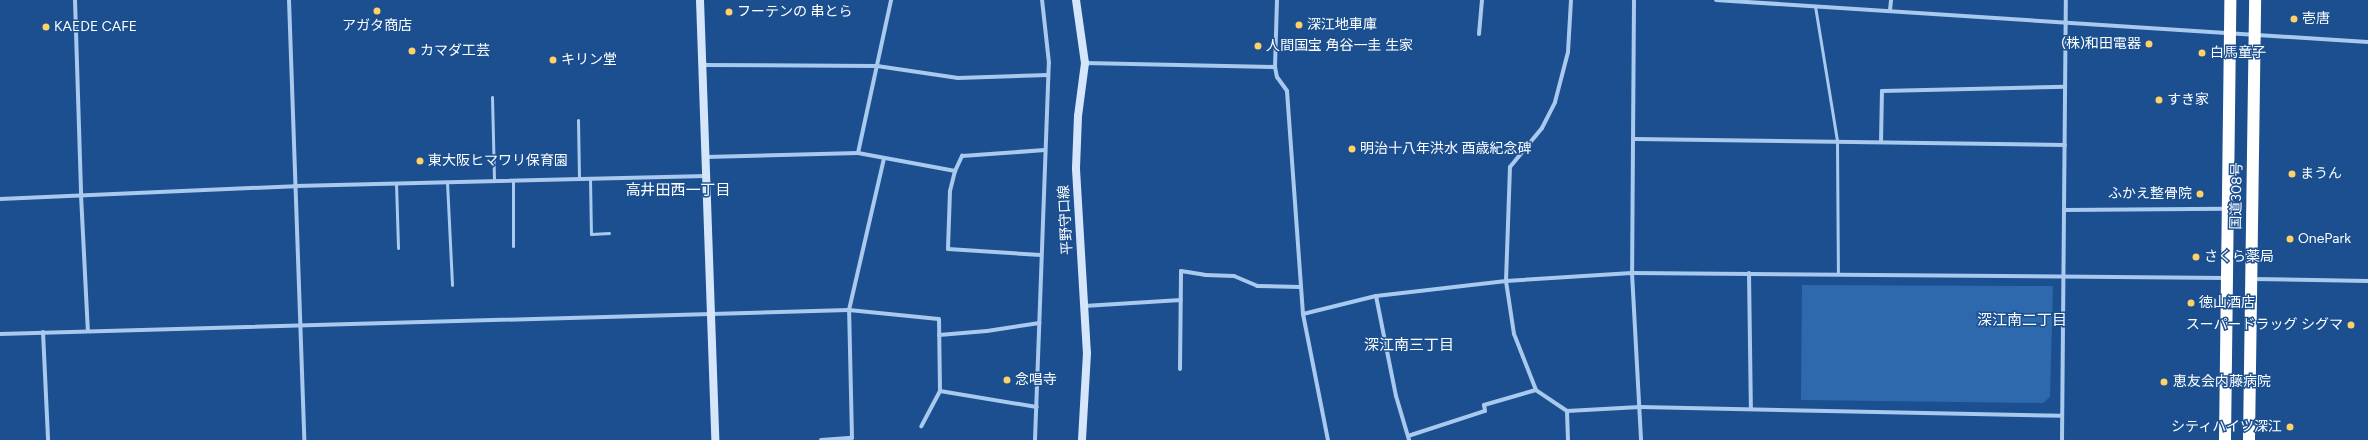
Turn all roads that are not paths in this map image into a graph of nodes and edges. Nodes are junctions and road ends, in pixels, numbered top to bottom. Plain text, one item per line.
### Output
1 (75, 0) edge
2 (288, 0) edge
3 (700, 0) edge
4 (891, 0) edge
5 (1042, 0) edge
6 (1076, 0) edge
7 (1277, 0) edge
8 (1482, 0) edge
9 (1571, 0) edge
10 (1634, 0) edge
11 (1716, 0) edge
12 (1815, 0) edge
13 (1891, 0) edge
14 (2066, 0) edge
15 (2230, 0) edge
16 (2255, 0) edge
17 (1815, 6) junction
18 (1890, 10) junction
19 (2066, 21) junction
20 (1479, 34) dead end
21 (2229, 35) junction
22 (2255, 36) junction
23 (2368, 42) edge
24 (1085, 64) junction
25 (702, 65) junction
26 (877, 66) junction
27 (1275, 67) junction
28 (1048, 75) junction
29 (2065, 87) junction
30 (492, 97) dead end
31 (578, 120) dead end
32 (1635, 139) junction
33 (1836, 141) junction
34 (1881, 142) junction
35 (2065, 145) junction
36 (1045, 150) junction
37 (858, 153) junction
38 (706, 157) junction
39 (884, 158) junction
40 (955, 170) junction
41 (706, 176) junction
42 (590, 178) junction
43 (580, 179) junction
44 (513, 180) junction
45 (494, 181) junction
46 (447, 182) junction
47 (396, 183) junction
48 (295, 186) junction
49 (81, 195) junction
50 (0, 199) edge
51 (2227, 209) junction
52 (2064, 210) junction
53 (609, 233) dead end
54 (513, 246) dead end
55 (398, 248) dead end
56 (1041, 255) junction
57 (1632, 273) junction
58 (1749, 273) junction
59 (1838, 273) junction
60 (2063, 278) junction
61 (2226, 278) junction
62 (2251, 278) junction
63 (1506, 281) junction
64 (2368, 281) edge
65 (452, 285) dead end
66 (1300, 287) junction
67 (1376, 296) junction
68 (1180, 300) junction
69 (1083, 306) junction
70 (849, 310) junction
71 (1303, 314) junction
72 (711, 315) junction
73 (1039, 323) junction
74 (298, 324) junction
75 (88, 331) junction
76 (43, 332) junction
77 (0, 334) edge
78 (939, 335) junction
79 (1180, 369) dead end
80 (1536, 390) junction
81 (940, 391) junction
82 (1640, 407) junction
83 (1037, 408) junction
84 (1751, 409) junction
85 (1567, 411) junction
86 (2062, 416) junction
87 (921, 426) dead end
88 (1408, 438) edge
89 (48, 440) edge
90 (304, 440) edge
91 (715, 440) edge
92 (821, 440) edge
93 (1035, 440) edge
94 (1082, 440) edge
95 (1328, 440) edge
96 (1568, 440) edge
97 (1641, 440) edge
98 (2062, 440) edge
99 (2225, 440) edge
100 (2249, 440) edge

1 - 49 street
2 - 48 street
3 - 25 street
4 - 26 street
5 - 28 street
6 - 24 street, 平野守口線
7 - 27 street
8 - 20 street
9 - 63 street
10 - 32 street
11 - 17 street
12 - 17 street
13 - 18 street
14 - 19 street
15 - 21 highway, 国道308号
16 - 22 highway, 国道308号
17 - 18 street
17 - 33 lane
18 - 19 street
19 - 21 street
19 - 29 street
21 - 22 street
21 - 51 highway, 国道308号
22 - 23 street
22 - 62 highway, 国道308号
24 - 27 street
24 - 69 street, 平野守口線
25 - 26 street
25 - 38 street
26 - 28 street
26 - 37 street
27 - 66 street
28 - 36 street
29 - 34 street
29 - 35 street
30 - 45 lane
31 - 43 lane
32 - 33 street
32 - 57 street
33 - 34 street
33 - 59 lane
34 - 35 street
35 - 52 street
36 - 40 street
36 - 56 street
37 - 38 street
37 - 39 street
38 - 41 street
39 - 40 street
39 - 70 street
40 - 56 street
41 - 42 street
41 - 72 street
42 - 43 street
42 - 53 lane
43 - 44 street
44 - 45 street
44 - 54 lane
45 - 46 street
46 - 47 street
46 - 65 lane
47 - 48 street
47 - 55 lane
48 - 49 street
48 - 74 street
49 - 50 street
49 - 75 street
51 - 52 street
51 - 61 highway, 国道308号
52 - 60 street
56 - 73 street
57 - 58 street
57 - 63 street
57 - 82 street
58 - 59 street
58 - 84 street
59 - 60 street
60 - 61 street
60 - 86 street
61 - 99 highway, 国道308号
62 - 64 street
62 - 100 highway, 国道308号
63 - 67 street
63 - 80 street
66 - 68 street
66 - 71 street
67 - 71 street
67 - 88 street
68 - 69 street
68 - 79 street
69 - 94 street, 平野守口線
70 - 72 street
70 - 78 street
70 - 92 street
71 - 95 street
72 - 74 street
72 - 91 street
73 - 78 street
73 - 83 street
74 - 75 street
74 - 90 street
75 - 76 street
76 - 77 street
76 - 89 street
78 - 81 street
80 - 85 street
80 - 88 street
81 - 83 street
81 - 87 street
82 - 84 street
82 - 85 street
82 - 97 street
83 - 93 street
84 - 86 street
85 - 96 street
86 - 98 street

